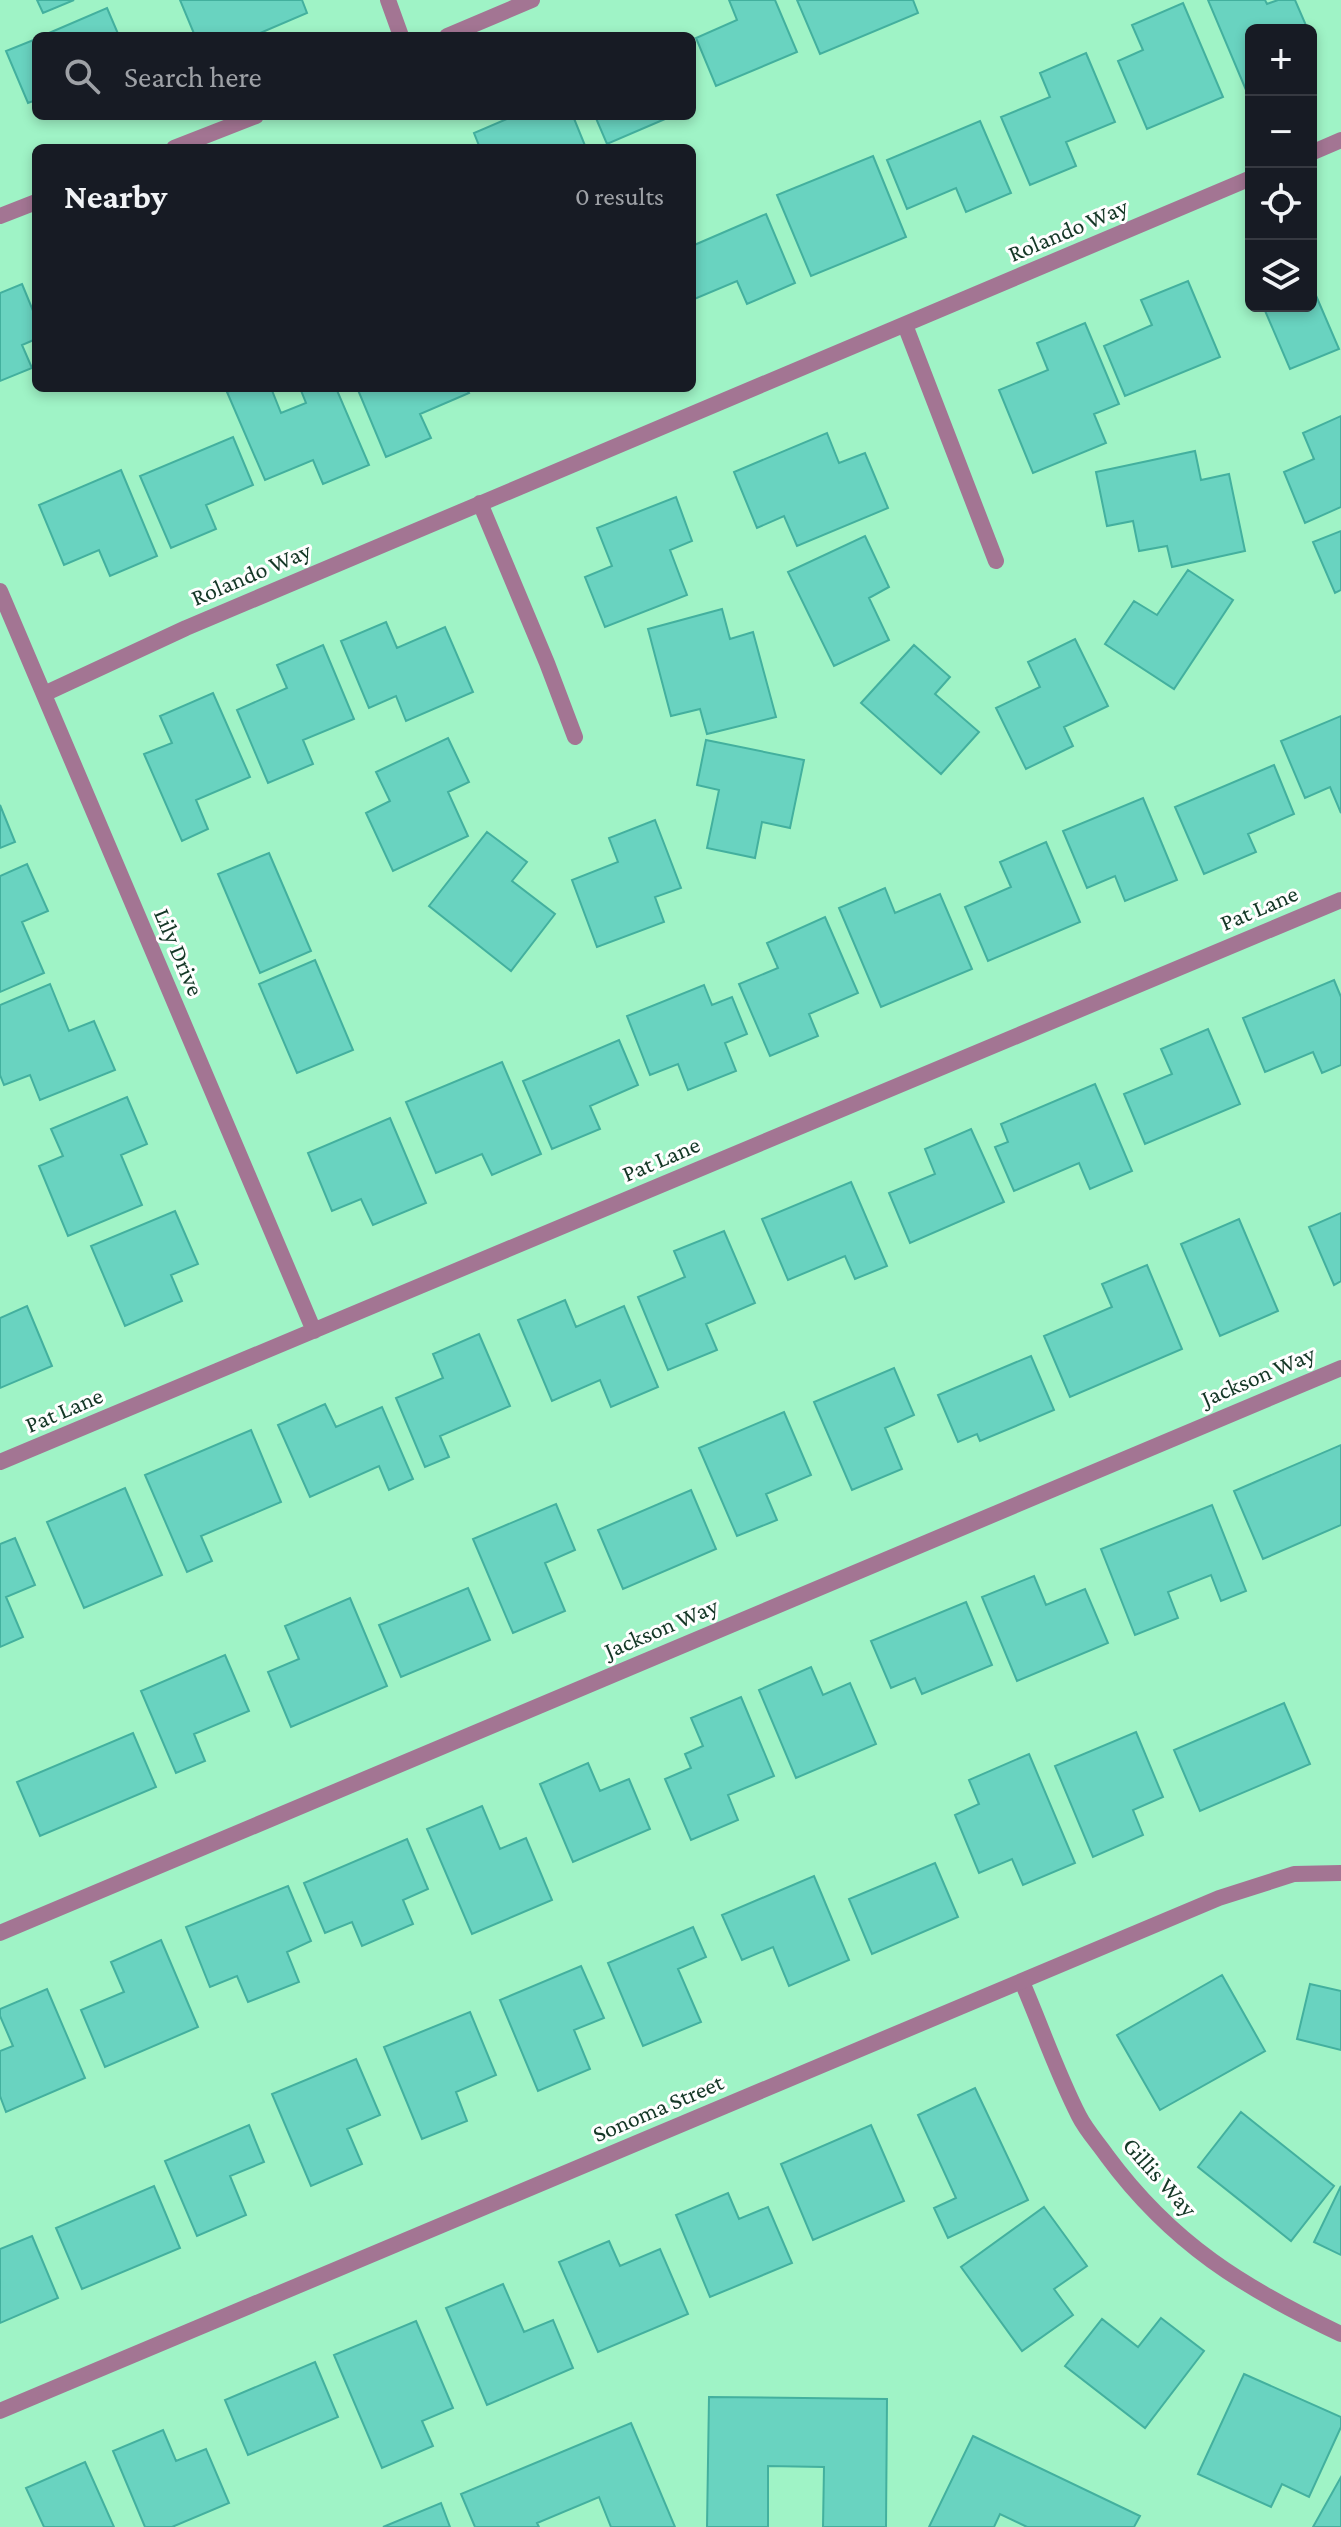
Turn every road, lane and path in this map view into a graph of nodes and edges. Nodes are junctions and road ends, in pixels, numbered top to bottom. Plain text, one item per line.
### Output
1 (388, 0) edge
2 (532, 0) edge
3 (400, 32) edge
4 (456, 32) edge
5 (246, 120) edge
6 (1340, 142) edge
7 (184, 144) edge
8 (1317, 151) edge
9 (1245, 181) edge
10 (32, 204) edge
11 (0, 216) edge
12 (905, 325) junction
13 (480, 503) junction
14 (996, 561) dead end
15 (0, 591) edge
16 (44, 694) junction
17 (575, 737) dead end
18 (1341, 900) edge
19 (314, 1331) junction
20 (1341, 1368) edge
21 (0, 1462) edge
22 (1341, 1873) edge
23 (0, 1933) edge
24 (1022, 1982) junction
25 (1341, 2334) edge
26 (0, 2411) edge

1 - 3 street
2 - 4 street
5 - 7 street
6 - 8 street
9 - 12 street, Rolando Way
10 - 11 street
12 - 13 street, Rolando Way
12 - 14 street
13 - 16 street, Rolando Way
13 - 17 street
15 - 16 street, Lily Drive
16 - 19 street, Lily Drive
18 - 19 street, Pat Lane
19 - 21 street, Pat Lane
20 - 23 street, Jackson Way
22 - 24 street, Sonoma Street
24 - 25 street, Gillis Way
24 - 26 street, Sonoma Street

